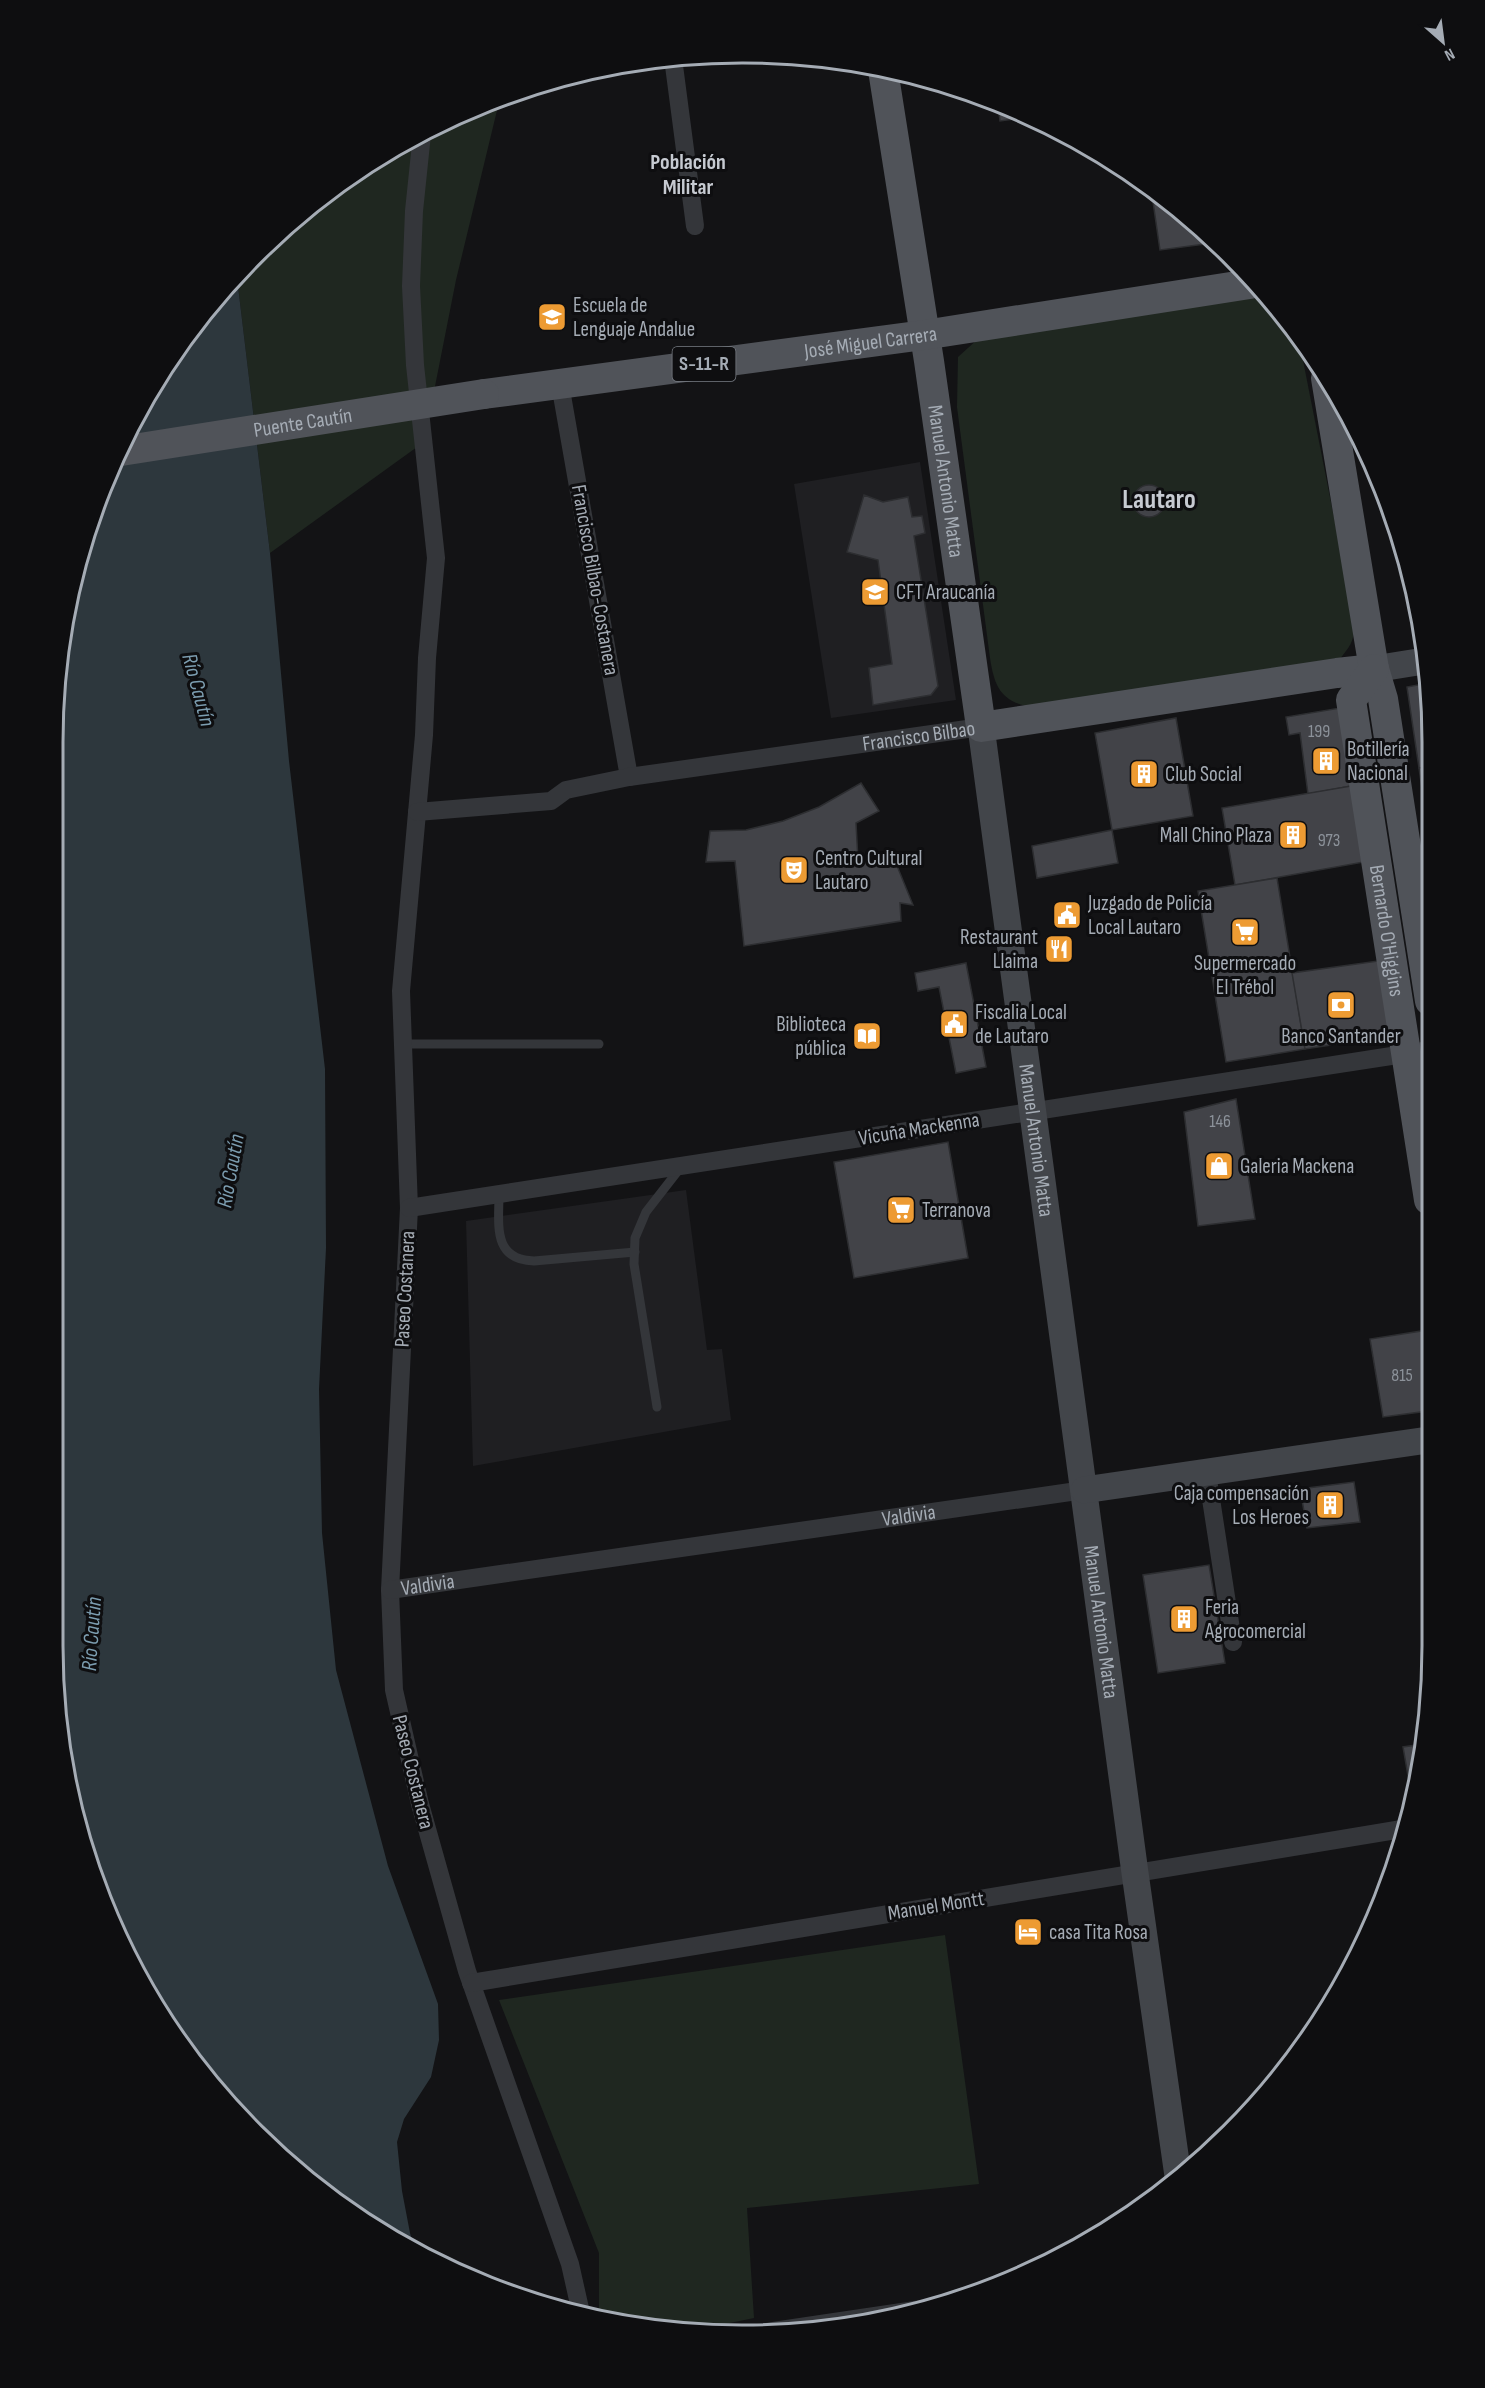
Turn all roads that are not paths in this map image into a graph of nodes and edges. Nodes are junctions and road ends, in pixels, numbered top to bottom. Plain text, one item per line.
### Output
1 (674, 67) edge
2 (884, 78) edge
3 (421, 144) edge
4 (695, 226) dead end
5 (1244, 285) edge
6 (924, 335) junction
7 (560, 384) junction
8 (484, 394) joint
9 (1330, 401) edge
10 (130, 450) edge
11 (1417, 662) edge
12 (1374, 669) junction
13 (981, 727) junction
14 (629, 777) junction
15 (417, 812) junction
16 (1422, 950) edge
17 (403, 1044) junction
18 (599, 1044) dead end
19 (1417, 1052) edge
20 (1033, 1112) junction
21 (1422, 1114) edge
22 (682, 1166) junction
23 (499, 1194) junction
24 (409, 1208) junction
25 (635, 1252) junction
26 (657, 1407) dead end
27 (1422, 1441) edge
28 (1207, 1473) junction
29 (1084, 1490) junction
30 (390, 1590) junction
31 (1233, 1642) dead end
32 (1396, 1830) edge
33 (1134, 1873) junction
34 (471, 1983) junction
35 (1177, 2168) edge
36 (579, 2305) edge

1 - 4 street
2 - 6 main road, Manuel Antonio Matta
3 - 15 street, Paseo Costanera
5 - 6 main road, José Miguel Carrera / S-11-R
6 - 7 main road, José Miguel Carrera / S-11-R
6 - 13 main road, Manuel Antonio Matta
7 - 8 main road, José Miguel Carrera / S-11-R
7 - 14 street, Francisco Bilbao-Costanera
8 - 10 main road, Puente Cautín / S-11-R, bridge
9 - 12 main road, Bernardo O'Higgins
11 - 12 street, Francisco Bilbao
12 - 13 main road, Francisco Bilbao
12 - 16 main road, Bernardo O'Higgins
12 - 19 main road, Bernardo O'Higgins
13 - 14 street, Francisco Bilbao
13 - 20 street, Manuel Antonio Matta
14 - 15 street, Francisco Bilbao
15 - 17 street, Paseo Costanera
17 - 18 lane
17 - 24 street, Paseo Costanera
19 - 20 street, Vicuña Mackenna
19 - 21 main road, Bernardo O'Higgins
20 - 22 street, Vicuña Mackenna
20 - 29 street, Manuel Antonio Matta
22 - 23 street, Vicuña Mackenna
22 - 25 lane
23 - 24 street, Vicuña Mackenna
23 - 25 lane
24 - 30 street, Paseo Costanera
25 - 26 lane
27 - 28 street, Valdivia
28 - 29 street, Valdivia
28 - 31 street
29 - 30 street, Valdivia
29 - 33 street, Manuel Antonio Matta
30 - 34 street, Paseo Costanera
32 - 33 street, Manuel Montt
33 - 34 street, Manuel Montt
33 - 35 street, Manuel Antonio Matta
34 - 36 street, Paseo Costanera

